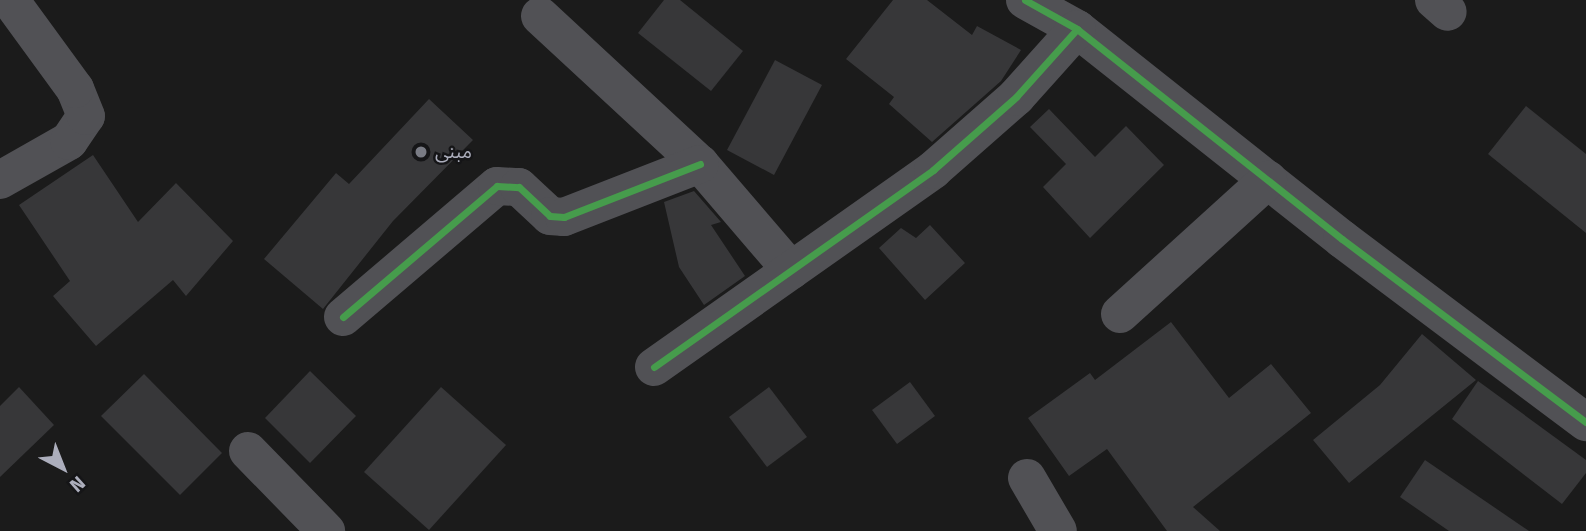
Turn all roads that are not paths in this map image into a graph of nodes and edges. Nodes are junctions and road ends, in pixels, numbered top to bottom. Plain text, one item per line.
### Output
1 (10, 0) edge
2 (1025, 0) edge
3 (540, 16) dead end
4 (1077, 29) junction
5 (700, 164) junction
6 (0, 180) edge
7 (1268, 180) junction
8 (791, 270) junction
9 (1121, 314) dead end
10 (343, 317) dead end
11 (654, 367) dead end
12 (1586, 422) edge
13 (248, 451) dead end
14 (1027, 478) dead end
15 (326, 531) edge
16 (1058, 531) edge

1 - 6 street
2 - 4 street
3 - 5 street
4 - 7 street
4 - 8 street
5 - 8 street
5 - 10 street
7 - 9 street
7 - 12 street
8 - 11 street
13 - 15 street
14 - 16 street

